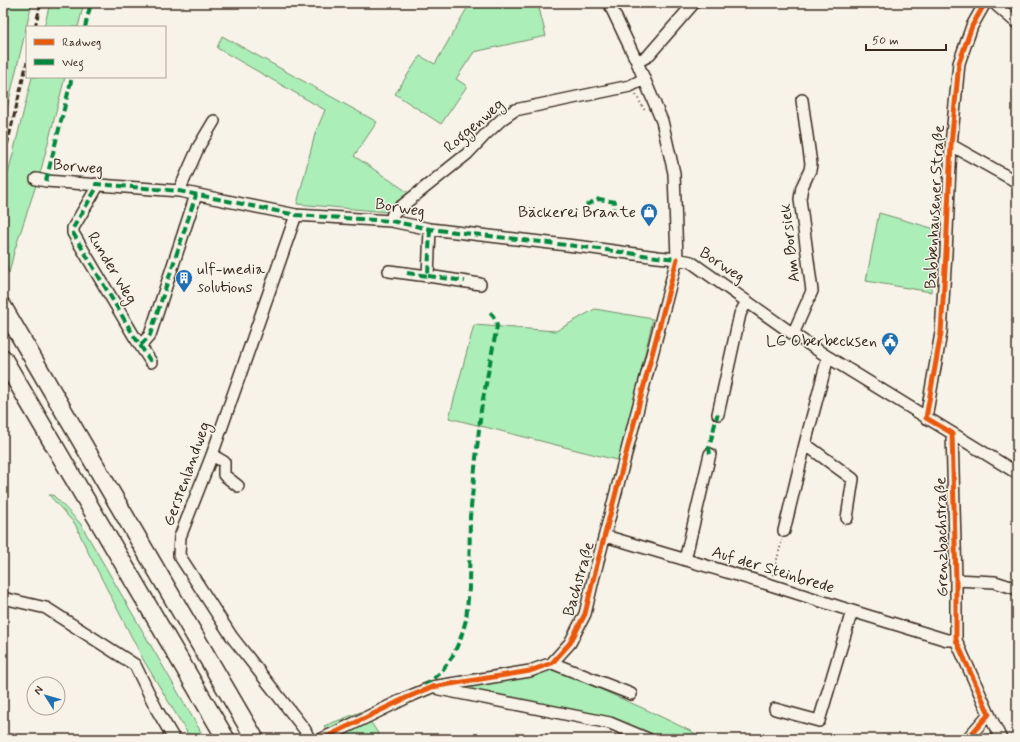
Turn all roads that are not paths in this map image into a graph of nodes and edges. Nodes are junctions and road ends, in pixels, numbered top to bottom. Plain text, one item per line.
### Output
1 (609, 3) edge
2 (694, 3) edge
3 (985, 3) edge
4 (994, 3) edge
5 (1017, 23) edge
6 (637, 62) junction
7 (644, 79) junction
8 (802, 100) dead end
9 (214, 121) dead end
10 (951, 145) junction
11 (36, 178) dead end
12 (1017, 182) edge
13 (96, 184) junction
14 (179, 191) junction
15 (196, 195) junction
16 (296, 215) junction
17 (391, 221) junction
18 (430, 229) junction
19 (677, 259) junction
20 (389, 271) dead end
21 (428, 276) junction
22 (480, 284) dead end
23 (747, 301) junction
24 (3, 307) edge
25 (793, 334) junction
26 (141, 346) junction
27 (828, 357) junction
28 (3, 358) edge
29 (151, 362) dead end
30 (718, 414) dead end
31 (926, 418) junction
32 (952, 433) junction
33 (805, 444) junction
34 (710, 454) dead end
35 (212, 455) junction
36 (1017, 474) edge
37 (238, 486) dead end
38 (848, 518) dead end
39 (784, 531) road end
40 (605, 536) junction
41 (685, 560) junction
42 (956, 580) junction
43 (1017, 589) edge
44 (3, 598) edge
45 (852, 611) junction
46 (956, 640) junction
47 (552, 663) junction
48 (432, 687) junction
49 (630, 694) dead end
50 (775, 709) dead end
51 (989, 714) junction
52 (254, 738) edge
53 (174, 739) edge
54 (226, 739) edge
55 (309, 739) edge
56 (322, 739) edge
57 (648, 739) edge
58 (967, 739) edge
59 (1001, 739) edge

1 - 6 street, Bachstraße
2 - 6 street
3 - 10 street, Babbenhausener Straße
4 - 5 street
6 - 7 street, Bachstraße
7 - 17 street, Roggenweg
7 - 19 street, Bachstraße
8 - 25 street, Am Borsiek
9 - 14 street
10 - 12 street
10 - 31 street, Babbenhausener Straße
11 - 13 street, Borweg
13 - 14 street, Borweg
13 - 26 street, Runder Weg
14 - 15 street, Borweg
15 - 16 street, Borweg
15 - 26 street, Runder Weg
16 - 17 street, Borweg
16 - 35 street, Gerstenlandweg
17 - 18 street, Borweg
18 - 19 street, Borweg
18 - 21 street
19 - 23 street, Borweg
19 - 40 street, Bachstraße
20 - 21 street
21 - 22 street
23 - 25 street, Borweg
23 - 30 street, Borweg
24 - 52 highway
25 - 27 street, Borweg
26 - 29 street, Runder Weg
27 - 31 street, Borweg
27 - 33 street
28 - 54 highway
31 - 32 street, Borweg
32 - 36 street, Borweg
32 - 42 street, Grenzbachstraße
33 - 38 street
33 - 39 street
34 - 41 street
35 - 37 street
35 - 55 street, Gerstenlandweg
40 - 41 street, Auf der Steinbrede
40 - 47 street, Bachstraße
41 - 45 street, Auf der Steinbrede
42 - 43 street
42 - 46 street, Grenzbachstraße
44 - 53 street
45 - 46 street, Auf der Steinbrede
45 - 50 street
46 - 51 street
47 - 48 street, Bachstraße
47 - 49 street
48 - 56 street, Bachstraße
48 - 57 street
51 - 58 street
51 - 59 street

